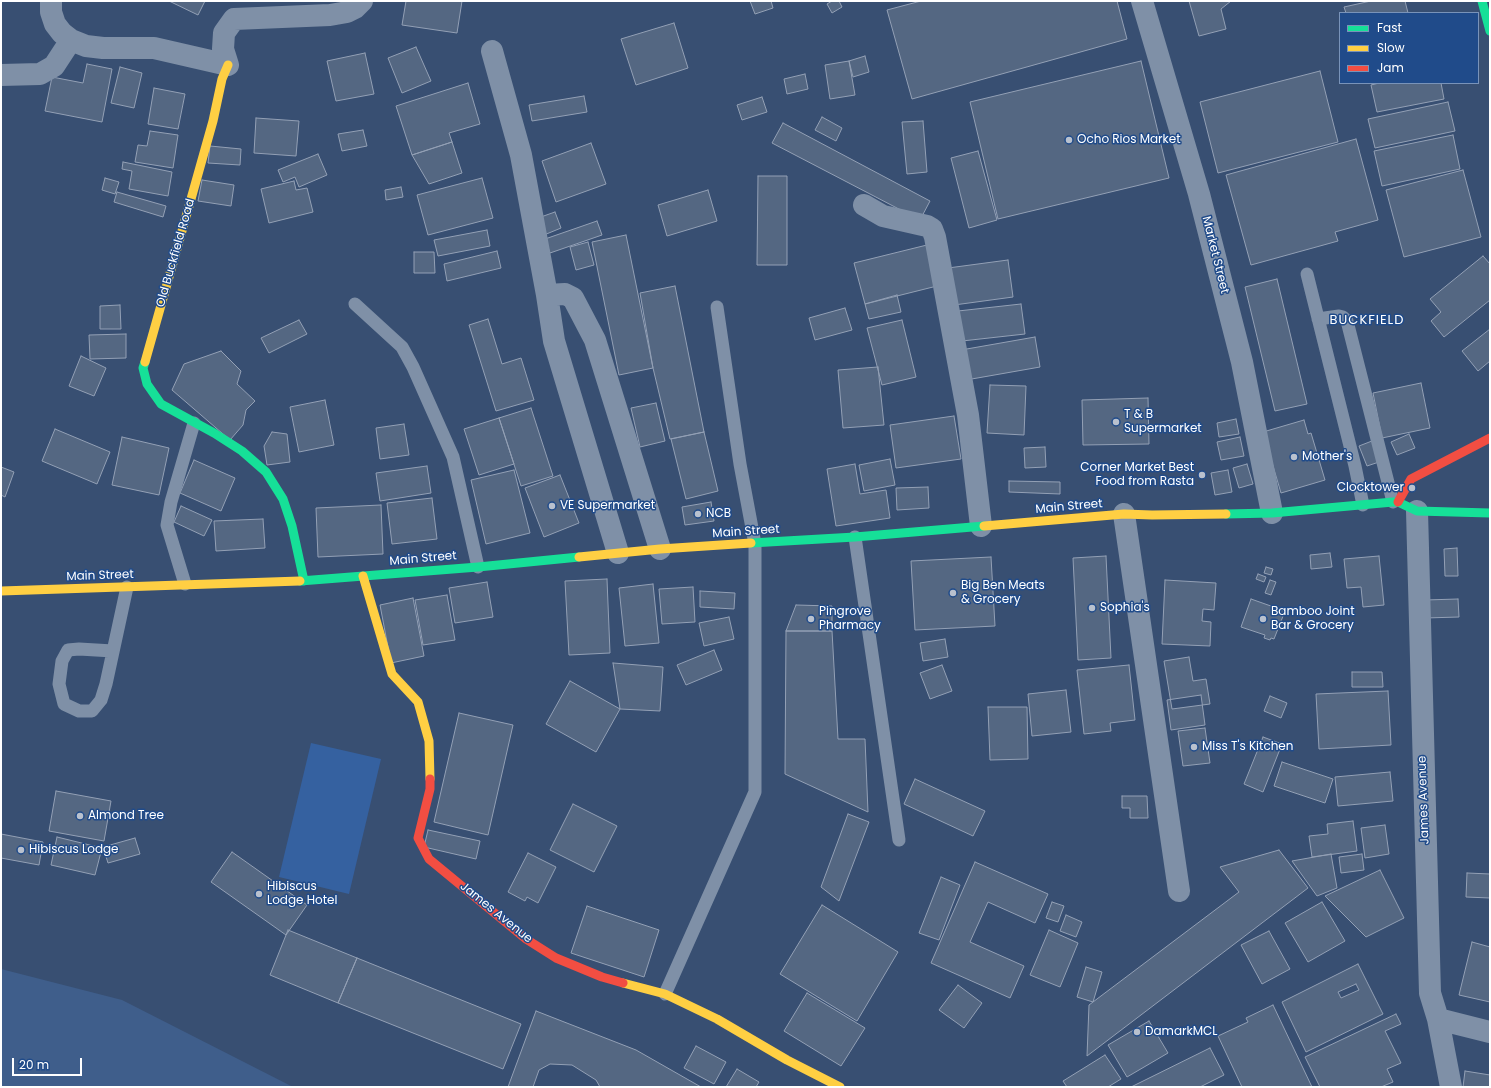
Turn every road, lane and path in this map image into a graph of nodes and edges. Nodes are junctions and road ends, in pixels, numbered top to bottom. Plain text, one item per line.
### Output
1 (51, 1) edge
2 (362, 1) edge
3 (1142, 1) edge
4 (1482, 1) edge
5 (1490, 31) edge
6 (71, 40) junction
7 (492, 51) dead end
8 (228, 65) junction
9 (1, 75) edge
10 (864, 205) dead end
11 (1307, 274) dead end
12 (547, 295) junction
13 (355, 304) dead end
14 (717, 307) dead end
15 (1318, 319) junction
16 (194, 423) junction
17 (1490, 438) edge
18 (1363, 505) junction
19 (1403, 505) junction
20 (1272, 513) junction
21 (1490, 513) edge
22 (1124, 514) junction
23 (981, 526) junction
24 (855, 537) junction
25 (755, 544) junction
26 (660, 549) junction
27 (618, 553) junction
28 (478, 566) junction
29 (364, 576) junction
30 (304, 581) junction
31 (186, 584) junction
32 (127, 587) junction
33 (1, 591) edge
34 (113, 651) junction
35 (899, 840) dead end
36 (1179, 891) dead end
37 (665, 994) junction
38 (1438, 1020) junction
39 (1490, 1032) edge
40 (840, 1087) edge
41 (1451, 1087) edge

1 - 6 street
2 - 8 street
3 - 20 street, Market Street
4 - 5 street
6 - 8 street
6 - 9 street
7 - 12 street
8 - 16 street, Old Buckfield Road
10 - 23 street
11 - 15 lane
12 - 26 street
12 - 27 street
13 - 28 lane
14 - 25 lane
15 - 18 lane
15 - 19 lane
16 - 30 street, Old Buckfield Road
16 - 31 lane
17 - 19 street
18 - 19 street, Main Street
18 - 20 street, Main Street
19 - 21 street, Main Street
19 - 38 street, James Avenue
20 - 22 street, Main Street
22 - 23 street, Main Street
22 - 36 street
23 - 24 street, Main Street
24 - 25 street, Main Street
24 - 35 lane
25 - 26 street, Main Street
25 - 37 lane
26 - 27 street, Main Street
27 - 28 street, Main Street
28 - 29 street, Main Street
29 - 30 street, Main Street
29 - 37 street, James Avenue
30 - 31 street, Main Street
31 - 32 street, Main Street
32 - 33 street, Main Street
32 - 34 lane
34 - 34 lane
37 - 40 street, James Avenue
38 - 39 street
38 - 41 street, James Avenue

